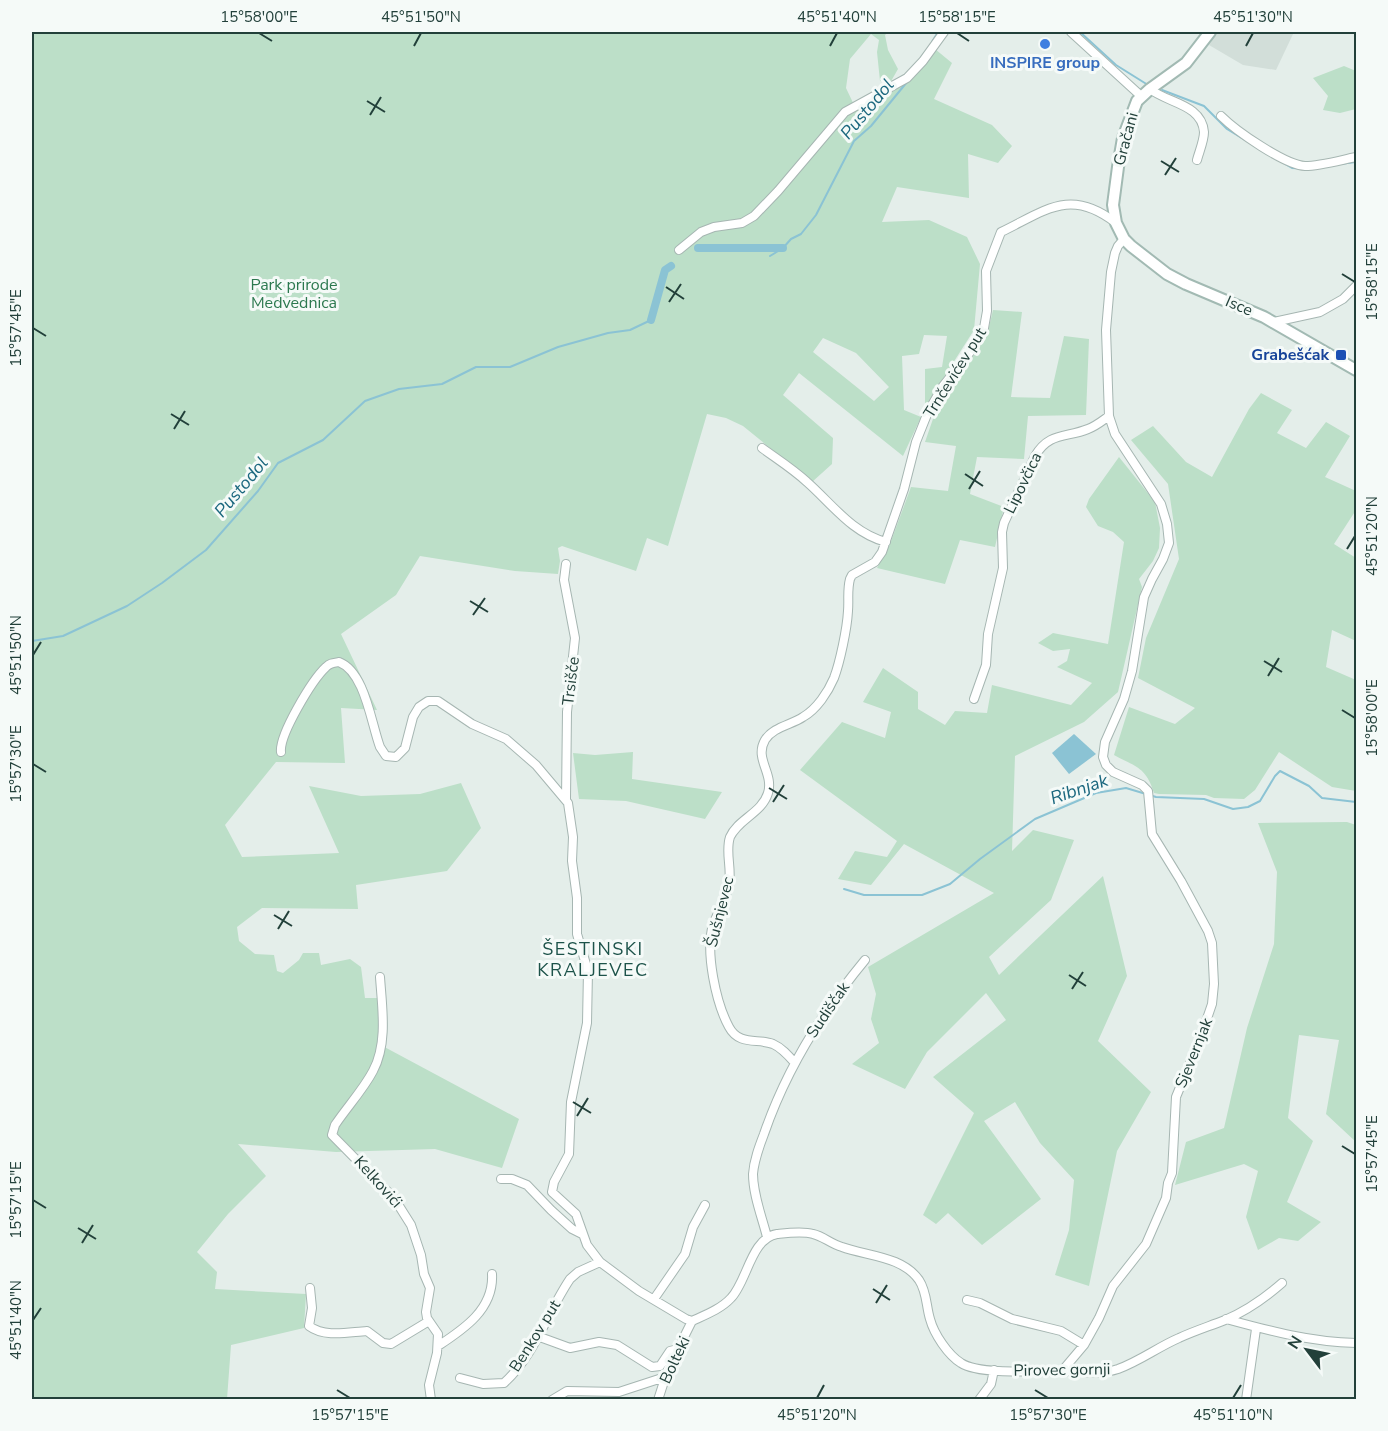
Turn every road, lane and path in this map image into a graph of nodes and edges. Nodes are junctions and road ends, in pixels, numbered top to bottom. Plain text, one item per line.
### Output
1 (944, 32) edge
2 (1071, 32) edge
3 (1210, 32) edge
4 (1145, 93) junction
5 (1221, 116) dead end
6 (1356, 157) edge
7 (1197, 160) dead end
8 (1113, 205) junction
9 (1097, 210) junction
10 (1116, 223) junction
11 (1124, 239) junction
12 (679, 250) dead end
13 (1356, 286) edge
14 (1274, 322) junction
15 (1356, 370) edge
16 (1109, 416) junction
17 (762, 448) dead end
18 (885, 542) junction
19 (566, 564) dead end
20 (974, 699) dead end
21 (281, 752) dead end
22 (566, 800) junction
23 (865, 960) dead end
24 (380, 977) dead end
25 (794, 1062) junction
26 (501, 1179) dead end
27 (705, 1205) dead end
28 (582, 1234) junction
29 (767, 1237) junction
30 (600, 1262) junction
31 (492, 1274) dead end
32 (1282, 1283) dead end
33 (310, 1288) dead end
34 (654, 1299) junction
35 (967, 1300) dead end
36 (1226, 1319) junction
37 (429, 1321) junction
38 (692, 1321) junction
39 (1256, 1329) junction
40 (537, 1336) junction
41 (1356, 1343) edge
42 (1084, 1345) junction
43 (438, 1346) junction
44 (678, 1349) junction
45 (994, 1370) junction
46 (1062, 1371) junction
47 (665, 1377) junction
48 (459, 1378) dead end
49 (431, 1400) edge
50 (552, 1400) edge
51 (658, 1400) edge
52 (979, 1400) edge
53 (1246, 1400) edge

1 - 12 street
2 - 4 street
3 - 4 street, Gračani
4 - 7 street
4 - 8 street, Gračani
5 - 6 street
8 - 9 street, Trnčevićev put
8 - 10 street, Gračani
9 - 10 street, Trnčevićev put
9 - 18 street, Trnčevićev put
10 - 11 street, Gračani
11 - 14 street, Isce
11 - 16 street
13 - 14 street
14 - 15 street, Isce
16 - 20 street, Lipovčica
16 - 42 street, Sjevernjak
17 - 18 street
18 - 25 street, Šušnjevec
19 - 22 street, Trsišče
21 - 22 street
22 - 28 street
23 - 25 street, Sudiščak
24 - 37 street, Kelkovići
25 - 29 street
26 - 28 street
27 - 34 street
28 - 30 street
29 - 38 street
29 - 45 street
30 - 34 street
30 - 40 street, Benkov put
31 - 43 street
32 - 36 street, Pirovec gornji
33 - 37 street
34 - 38 street
35 - 42 street
36 - 39 street
36 - 46 street, Pirovec gornji
37 - 43 street, Kelkovići
38 - 44 street, Bolteki
39 - 41 street
39 - 53 street
40 - 44 street
40 - 48 street, Benkov put
42 - 46 street, Sjevernjak
43 - 49 street
44 - 47 street, Bolteki
45 - 46 street, Pirovec gornji
45 - 52 street
47 - 50 street
47 - 51 street, Bolteki

